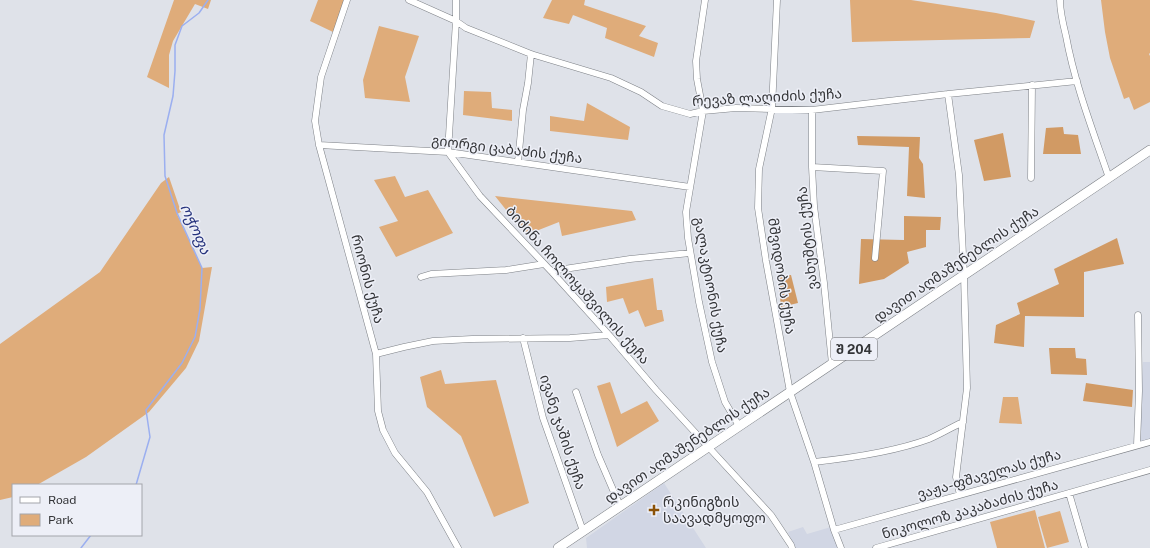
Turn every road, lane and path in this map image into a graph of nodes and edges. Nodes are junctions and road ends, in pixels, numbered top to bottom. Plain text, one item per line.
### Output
1 (347, 0) edge
2 (409, 0) edge
3 (456, 0) edge
4 (705, 0) edge
5 (777, 0) edge
6 (1060, 0) edge
7 (456, 22) junction
8 (532, 54) junction
9 (1076, 82) junction
10 (1032, 85) junction
11 (948, 94) junction
12 (772, 108) junction
13 (812, 110) junction
14 (703, 111) junction
15 (319, 145) junction
16 (1150, 150) edge
17 (448, 152) junction
18 (518, 162) junction
19 (812, 167) junction
20 (1031, 178) dead end
21 (1109, 178) junction
22 (690, 187) junction
23 (690, 253) junction
24 (875, 258) dead end
25 (544, 264) junction
26 (551, 271) junction
27 (964, 275) junction
28 (421, 277) dead end
29 (1138, 315) dead end
30 (609, 335) junction
31 (523, 338) junction
32 (376, 354) junction
33 (832, 364) junction
34 (576, 392) dead end
35 (790, 392) junction
36 (963, 422) junction
37 (739, 426) junction
38 (1150, 442) edge
39 (709, 446) junction
40 (1137, 446) junction
41 (814, 462) junction
42 (1150, 470) edge
43 (1069, 493) junction
44 (960, 495) junction
45 (620, 506) junction
46 (834, 530) junction
47 (583, 531) junction
48 (458, 548) edge
49 (558, 548) edge
50 (792, 548) edge
51 (842, 548) edge
52 (876, 548) edge
53 (1085, 548) edge

1 - 15 street, რიონის ქუჩა
2 - 7 street, რევაზ ლაღიძის ქუჩა
3 - 7 street
4 - 14 street, გალაკტიონის ქუჩა
5 - 12 street, მშვიდობის ქუჩა
6 - 9 street
7 - 8 street, რევაზ ლაღიძის ქუჩა
7 - 17 street
8 - 14 street, რევაზ ლაღიძის ქუჩა
8 - 18 street
9 - 10 street, რევაზ ლაღიძის ქუჩა
9 - 21 street
10 - 11 street, რევაზ ლაღიძის ქუჩა
10 - 20 street
11 - 13 street, რევაზ ლაღიძის ქუჩა
11 - 27 street
12 - 13 street, რევაზ ლაღიძის ქუჩა
12 - 14 street, რევაზ ლაღიძის ქუჩა
12 - 35 street, მშვიდობის ქუჩა
13 - 19 street, ვახუშტის ქუჩა
14 - 22 street, გალაკტიონის ქუჩა
15 - 17 street, გიორგი ცაბაძის ქუჩა
15 - 32 street, რიონის ქუჩა
16 - 21 main road, დავით აღმაშენებლის ქუჩა / შ 204
17 - 18 street, გიორგი ცაბაძის ქუჩა
17 - 25 street, ბიძინა ჩოლოყაშვილის ქუჩა
18 - 22 street, გიორგი ცაბაძის ქუჩა
19 - 24 street
19 - 33 street, ვახუშტის ქუჩა
21 - 27 main road, დავით აღმაშენებლის ქუჩა / შ 204
22 - 23 street, გალაკტიონის ქუჩა
23 - 26 street
23 - 37 street, გალაკტიონის ქუჩა
25 - 26 street, ბიძინა ჩოლოყაშვილის ქუჩა
25 - 28 street
26 - 30 street, ბიძინა ჩოლოყაშვილის ქუჩა
27 - 33 main road, დავით აღმაშენებლის ქუჩა / შ 204
27 - 36 street
29 - 40 street
30 - 31 street
30 - 39 street, ბიძინა ჩოლოყაშვილის ქუჩა
31 - 32 street
31 - 47 street, ივანე ჯაშის ქუჩა
32 - 48 street, რიონის ქუჩა
33 - 35 main road, დავით აღმაშენებლის ქუჩა / შ 204
34 - 45 street
35 - 37 main road, დავით აღმაშენებლის ქუჩა / შ 204
35 - 41 street, მშვიდობის ქუჩა
36 - 41 street
36 - 44 street
37 - 39 main road, დავით აღმაშენებლის ქუჩა / შ 204
38 - 40 street, ვაჟა-ფშაველას ქუჩა
39 - 45 main road, დავით აღმაშენებლის ქუჩა / შ 204
39 - 50 street, ბიძინა ჩოლოყაშვილის ქუჩა
40 - 44 street, ვაჟა-ფშაველას ქუჩა
41 - 46 street, მშვიდობის ქუჩა
42 - 43 street, ნიკოლოზ კაკაბაძის ქუჩა
43 - 52 street, ნიკოლოზ კაკაბაძის ქუჩა
43 - 53 street, ნიკოლოზ კაკაბაძის ქუჩა
44 - 46 street, ვაჟა-ფშაველას ქუჩა
45 - 47 main road, დავით აღმაშენებლის ქუჩა / შ 204
46 - 51 street, მშვიდობის ქუჩა
47 - 49 main road, დავით აღმაშენებლის ქუჩა / შ 204

